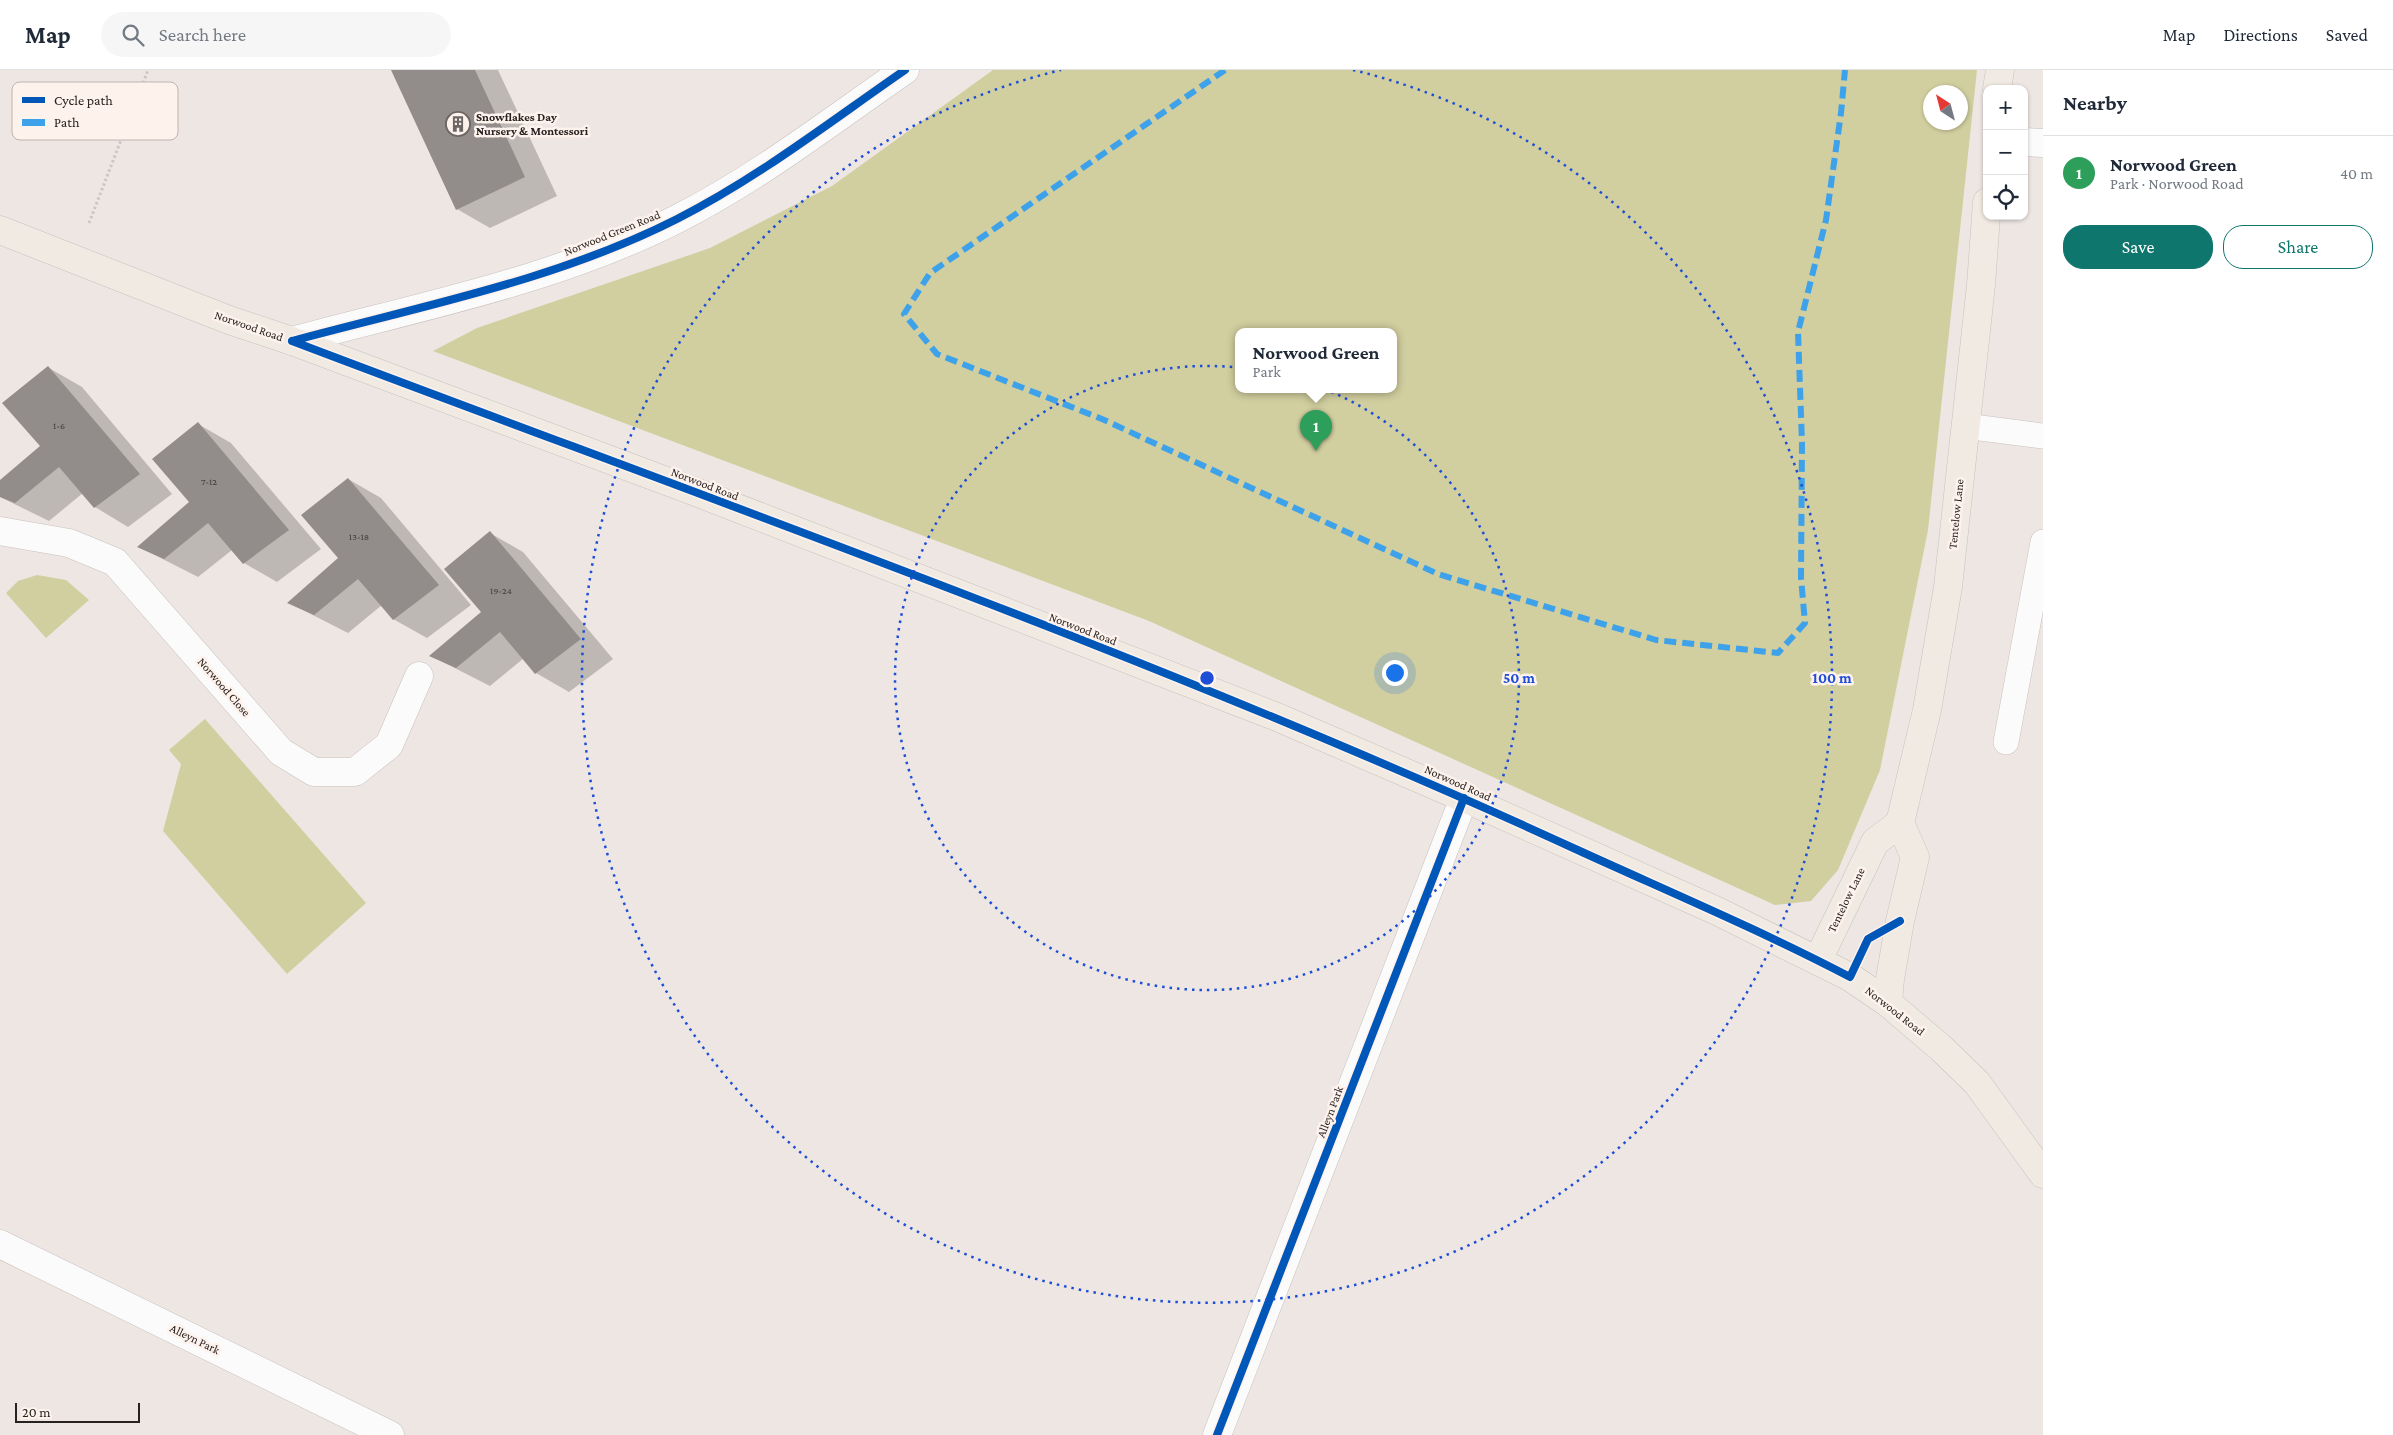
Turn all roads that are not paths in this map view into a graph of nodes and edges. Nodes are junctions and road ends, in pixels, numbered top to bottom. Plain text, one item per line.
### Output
1 (905, 70) edge
2 (2000, 70) edge
3 (1998, 85) edge
4 (2028, 142) edge
5 (2043, 144) edge
6 (1986, 220) edge
7 (0, 230) edge
8 (292, 341) junction
9 (1965, 426) junction
10 (2043, 436) edge
11 (0, 531) edge
12 (2043, 542) edge
13 (419, 676) dead end
14 (2006, 742) dead end
15 (1464, 798) junction
16 (1900, 823) junction
17 (1818, 960) junction
18 (1888, 1003) junction
19 (2043, 1174) edge
20 (0, 1244) edge
21 (390, 1435) edge
22 (1217, 1435) edge

1 - 8 street, Norwood Green Road
2 - 3 main road
4 - 5 street
6 - 9 main road, Tentelow Lane
7 - 8 main road, Norwood Road
8 - 15 main road, Norwood Road
9 - 10 lane
9 - 16 main road, Tentelow Lane
11 - 13 street, Norwood Close
12 - 14 lane
15 - 17 main road, Norwood Road
15 - 22 street, Alleyn Park
16 - 17 main road, Tentelow Lane
16 - 18 main road
17 - 18 main road, Norwood Road
18 - 19 main road, Norwood Road
20 - 21 street, Alleyn Park

